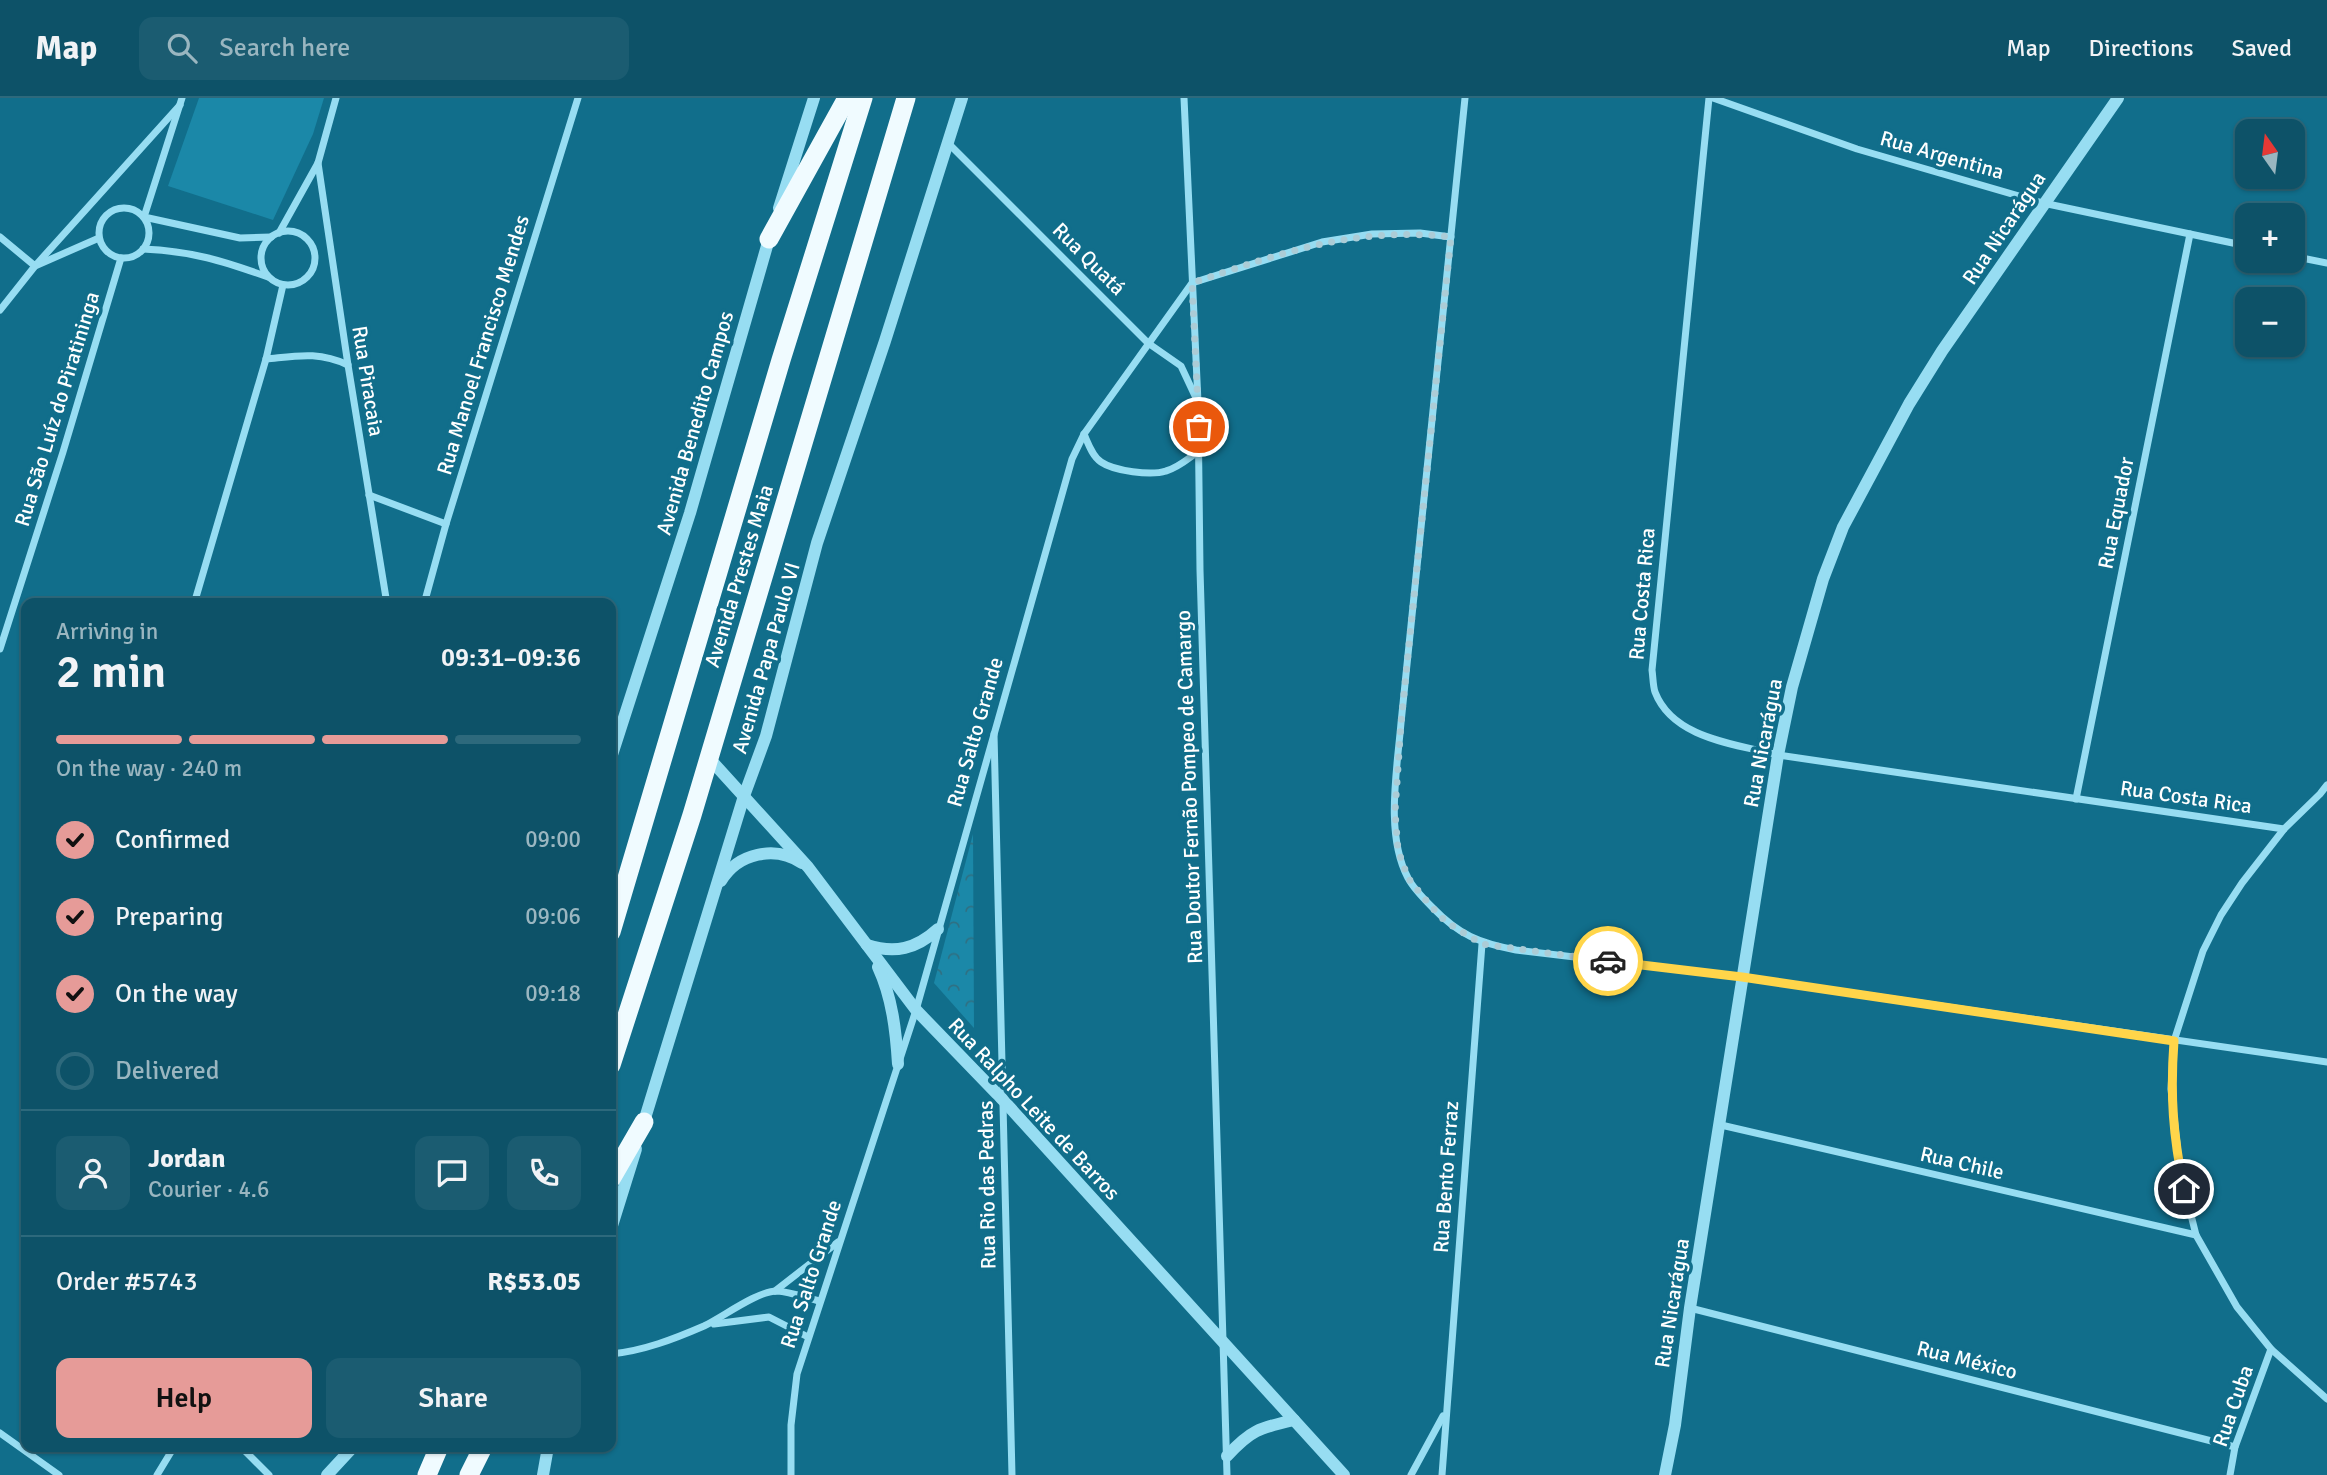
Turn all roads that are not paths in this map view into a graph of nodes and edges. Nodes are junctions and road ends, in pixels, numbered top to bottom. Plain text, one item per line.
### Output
1 (336, 98) edge
2 (578, 98) edge
3 (814, 98) edge
4 (847, 98) edge
5 (863, 98) edge
6 (906, 98) edge
7 (962, 98) edge
8 (1184, 98) edge
9 (1465, 98) edge
10 (1711, 98) edge
11 (2118, 98) edge
12 (181, 102) edge
13 (948, 142) junction
14 (318, 163) junction
15 (2043, 203) junction
16 (144, 217) junction
17 (2190, 234) junction
18 (275, 235) junction
19 (0, 237) edge
20 (1451, 237) junction
21 (99, 238) junction
22 (769, 239) junction
23 (2235, 243) edge
24 (144, 249) junction
25 (121, 258) junction
26 (2305, 259) edge
27 (2327, 263) edge
28 (36, 266) junction
29 (268, 277) junction
30 (1192, 283) junction
31 (283, 285) junction
32 (0, 310) edge
33 (1148, 343) junction
34 (266, 359) junction
35 (348, 365) junction
36 (1198, 402) junction
37 (1084, 434) junction
38 (1199, 451) junction
39 (369, 495) junction
40 (446, 524) junction
41 (196, 598) edge
42 (386, 598) edge
43 (426, 598) edge
44 (0, 649) edge
45 (994, 726) junction
46 (616, 742) edge
47 (1778, 755) junction
48 (708, 757) junction
49 (2327, 785) edge
50 (744, 796) junction
51 (2076, 799) junction
52 (2284, 829) junction
53 (808, 867) junction
54 (717, 887) junction
55 (616, 915) edge
56 (938, 929) junction
57 (1482, 944) junction
58 (867, 945) junction
59 (1742, 977) junction
60 (916, 1010) junction
61 (2174, 1041) junction
62 (616, 1049) edge
63 (2327, 1062) edge
64 (898, 1064) junction
65 (1003, 1100) junction
66 (644, 1122) junction
67 (1721, 1125) junction
68 (616, 1171) edge
69 (616, 1213) edge
70 (2196, 1235) junction
71 (838, 1242) junction
72 (775, 1291) junction
73 (820, 1301) junction
74 (1690, 1308) junction
75 (706, 1325) junction
76 (808, 1337) junction
77 (1222, 1343) junction
78 (2271, 1349) junction
79 (616, 1353) edge
80 (2327, 1399) edge
81 (1445, 1412) junction
82 (1294, 1420) junction
83 (0, 1433) edge
84 (2235, 1447) junction
85 (21, 1448) edge
86 (27, 1452) edge
87 (171, 1452) edge
88 (246, 1452) edge
89 (348, 1452) edge
90 (437, 1452) edge
91 (480, 1452) edge
92 (547, 1452) edge
93 (1227, 1456) junction
94 (60, 1475) edge
95 (157, 1475) edge
96 (269, 1475) edge
97 (327, 1475) edge
98 (428, 1475) edge
99 (469, 1475) edge
100 (543, 1475) edge
101 (791, 1475) edge
102 (1012, 1475) edge
103 (1227, 1475) edge
104 (1344, 1475) edge
105 (1411, 1475) edge
106 (1442, 1475) edge
107 (1665, 1475) edge
108 (2230, 1475) edge

1 - 14 street
2 - 40 street, Rua Manoel Francisco Mendes
3 - 22 street, Avenida Benedito Campos
4 - 22 highway
5 - 55 highway, Avenida Prestes Maia
6 - 48 highway, Avenida Prestes Maia
7 - 13 street, Avenida Papa Paulo VI
8 - 30 street, Rua Doutor Fernão Pompeo de Camargo
9 - 20 street
10 - 15 street, Rua Argentina
10 - 47 street, Rua Costa Rica
11 - 15 street, Rua Nicarágua
12 - 16 street
12 - 28 street
13 - 33 street, Rua Quatá
13 - 50 street, Avenida Papa Paulo VI
14 - 18 street
14 - 35 street, Rua Piracaia
15 - 17 street, Rua Argentina
15 - 47 street, Rua Nicarágua
16 - 18 street
16 - 21 street
16 - 24 street
17 - 23 street, Rua Argentina
17 - 51 street, Rua Equador
18 - 29 street
18 - 31 street
19 - 28 street
20 - 30 street
20 - 57 street
21 - 25 street
21 - 28 street
22 - 46 street, Avenida Benedito Campos
24 - 25 street
24 - 29 street
25 - 44 street, Rua São Luíz do Piratininga
26 - 27 street
28 - 32 street
29 - 31 street
30 - 33 street, Rua Salto Grande
30 - 36 street, Rua Doutor Fernão Pompeo de Camargo
31 - 34 street
33 - 36 street, Rua Quatá
33 - 37 street, Rua Salto Grande
34 - 35 street
34 - 41 street
35 - 39 street, Rua Piracaia
36 - 38 street, Rua Doutor Fernão Pompeo de Camargo
37 - 38 street
37 - 45 street, Rua Salto Grande
38 - 77 street, Rua Doutor Fernão Pompeo de Camargo
39 - 40 street
39 - 42 street, Rua Piracaia
40 - 43 street, Rua Manoel Francisco Mendes
45 - 56 street, Rua Salto Grande
45 - 65 street, Rua Rio das Pedras
47 - 51 street, Rua Costa Rica
47 - 59 street, Rua Nicarágua
48 - 50 street, Rua Ralpho Leite de Barros
48 - 62 highway, Avenida Prestes Maia
49 - 52 street
50 - 53 street, Rua Ralpho Leite de Barros
50 - 54 street, Avenida Papa Paulo VI
51 - 52 street, Rua Costa Rica
52 - 61 street
53 - 54 street
53 - 58 street, Rua Ralpho Leite de Barros
54 - 66 street, Avenida Papa Paulo VI
56 - 58 street
56 - 60 street, Rua Salto Grande
57 - 59 street
57 - 81 street, Rua Bento Ferraz
58 - 60 street, Rua Ralpho Leite de Barros
58 - 64 street
59 - 61 street
59 - 67 street, Rua Nicarágua
60 - 64 street, Rua Salto Grande
60 - 65 street, Rua Ralpho Leite de Barros
61 - 63 street
61 - 70 street
64 - 71 street, Rua Salto Grande
65 - 77 street, Rua Ralpho Leite de Barros
65 - 102 street, Rua Rio das Pedras
66 - 68 highway
66 - 69 street, Avenida Papa Paulo VI
67 - 70 street, Rua Chile
67 - 74 street, Rua Nicarágua
70 - 78 street
71 - 72 street
71 - 73 street, Rua Salto Grande
72 - 73 street
72 - 75 street
73 - 76 street, Rua Salto Grande
74 - 84 street, Rua México
74 - 107 street, Rua Nicarágua
75 - 76 street
75 - 79 street
76 - 101 street, Rua Salto Grande
77 - 82 street, Rua Ralpho Leite de Barros
77 - 93 street, Rua Doutor Fernão Pompeo de Camargo
78 - 80 street
78 - 84 street, Rua Cuba
81 - 105 street, Rua Bento Ferraz
81 - 106 street, Rua Bento Ferraz
82 - 93 street
82 - 104 street, Rua Ralpho Leite de Barros
83 - 85 street
84 - 108 street, Rua Cuba
86 - 94 street
87 - 95 street
88 - 96 street
89 - 97 street
90 - 98 highway
91 - 99 highway
92 - 100 street
93 - 103 street, Rua Doutor Fernão Pompeo de Camargo

